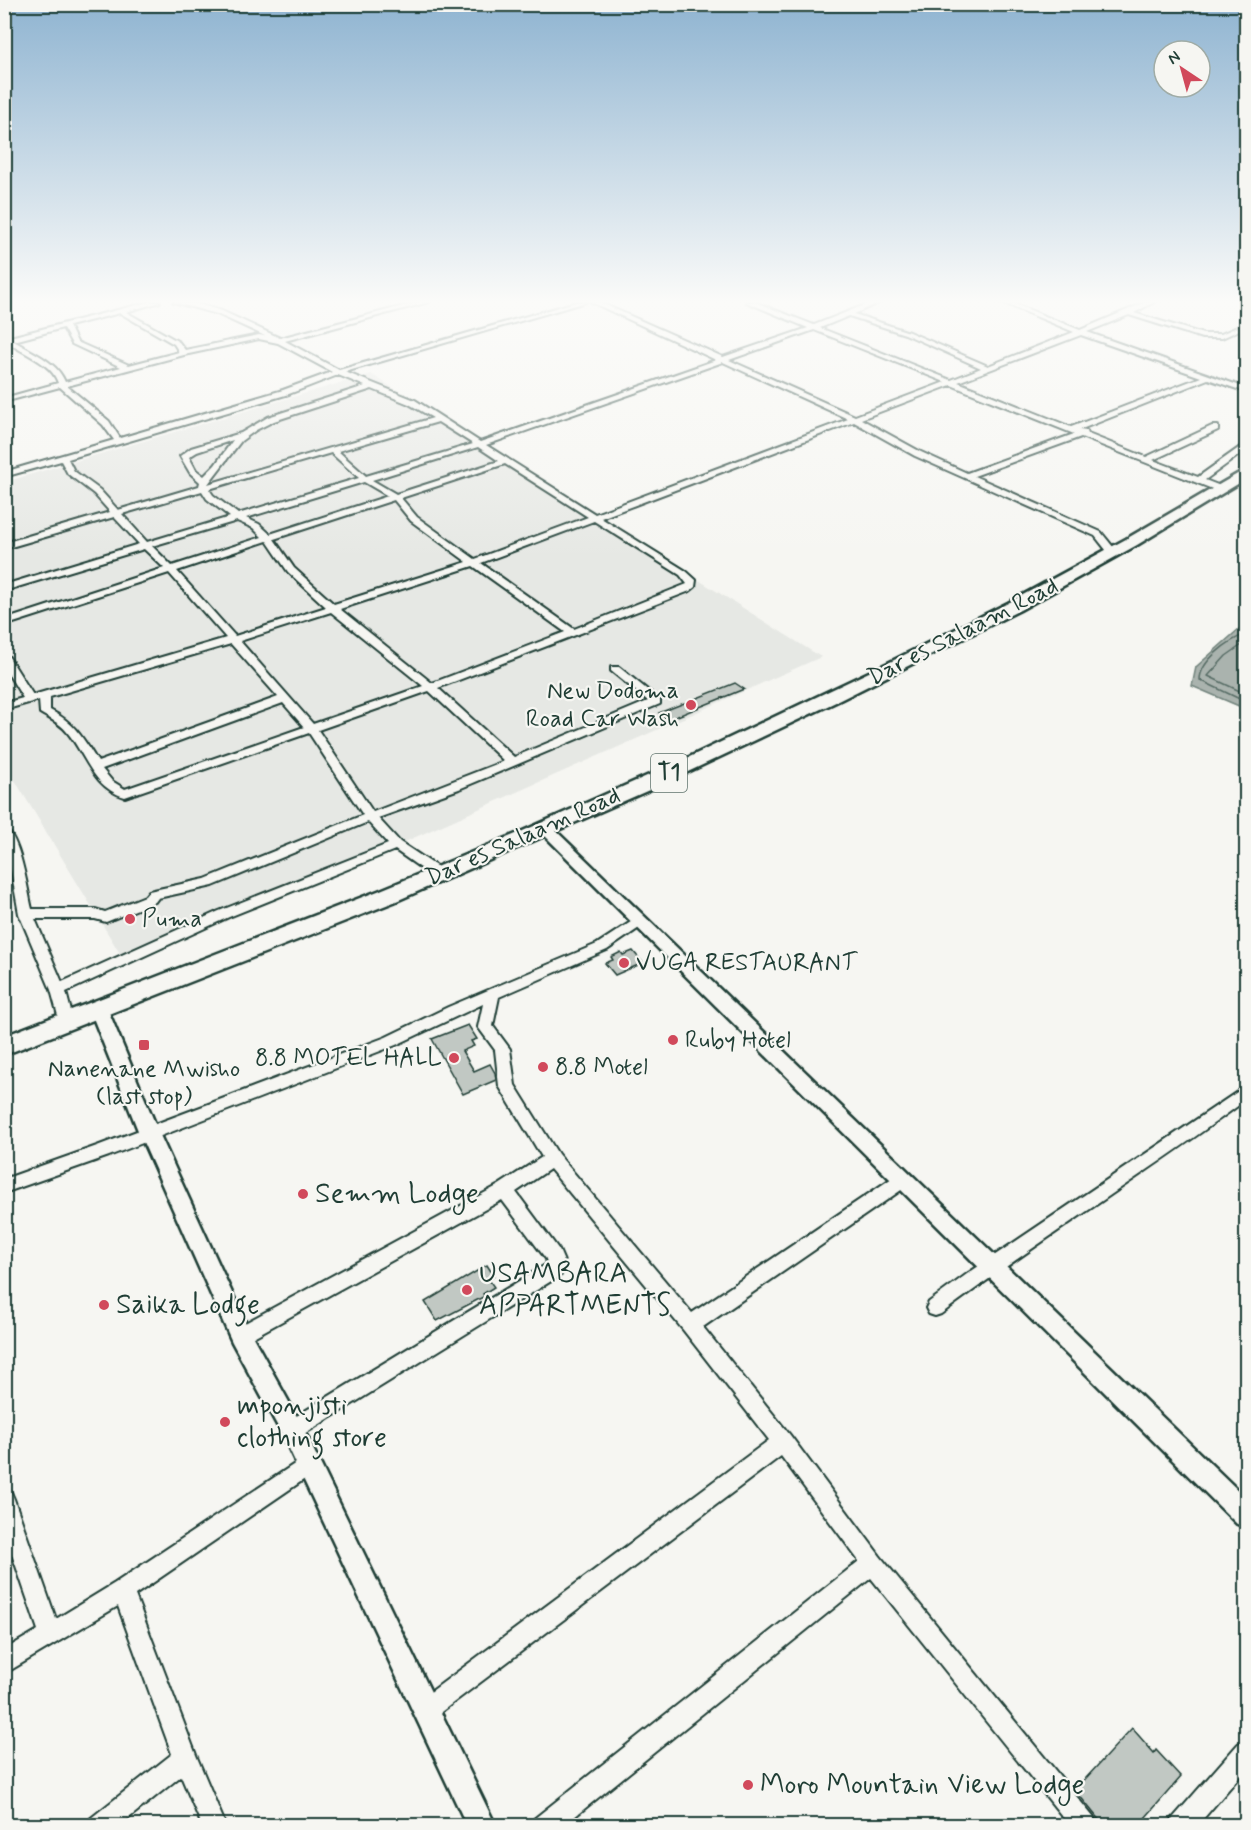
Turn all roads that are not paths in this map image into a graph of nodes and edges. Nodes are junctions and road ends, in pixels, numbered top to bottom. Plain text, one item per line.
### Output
1 (57, 387) edge
2 (65, 387) edge
3 (299, 387) edge
4 (369, 387) edge
5 (373, 387) edge
6 (641, 387) edge
7 (785, 387) edge
8 (938, 387) edge
9 (966, 387) edge
10 (1180, 387) edge
11 (4, 400) edge
12 (439, 418) junction
13 (855, 419) junction
14 (1215, 428) dead end
15 (1074, 429) junction
16 (1084, 433) junction
17 (242, 435) junction
18 (120, 442) junction
19 (481, 444) junction
20 (1246, 447) edge
21 (332, 450) junction
22 (64, 459) junction
23 (1148, 459) junction
24 (507, 461) junction
25 (1246, 472) edge
26 (4, 475) edge
27 (969, 475) junction
28 (365, 479) junction
29 (1198, 481) junction
30 (204, 484) junction
31 (1220, 489) junction
32 (397, 498) junction
33 (114, 512) junction
34 (236, 517) junction
35 (595, 517) junction
36 (269, 538) junction
37 (144, 544) junction
38 (4, 546) edge
39 (1113, 553) junction
40 (473, 563) junction
41 (171, 570) junction
42 (4, 588) edge
43 (334, 609) junction
44 (4, 623) edge
45 (574, 634) junction
46 (232, 640) junction
47 (4, 657) edge
48 (615, 669) dead end
49 (431, 687) junction
50 (45, 694) junction
51 (29, 698) junction
52 (284, 699) junction
53 (4, 706) edge
54 (311, 728) junction
55 (512, 762) junction
56 (96, 767) junction
57 (370, 817) junction
58 (546, 829) junction
59 (4, 832) edge
60 (396, 845) junction
61 (440, 875) junction
62 (26, 914) junction
63 (640, 921) junction
64 (58, 990) junction
65 (492, 995) junction
66 (99, 1010) junction
67 (67, 1023) junction
68 (4, 1046) edge
69 (1246, 1092) edge
70 (149, 1133) junction
71 (552, 1159) junction
72 (904, 1179) junction
73 (4, 1186) edge
74 (505, 1190) junction
75 (991, 1265) junction
76 (935, 1308) dead end
77 (690, 1325) junction
78 (240, 1335) junction
79 (292, 1430) junction
80 (783, 1442) junction
81 (308, 1465) junction
82 (4, 1499) edge
83 (1246, 1515) edge
84 (873, 1563) junction
85 (123, 1592) junction
86 (50, 1634) junction
87 (4, 1663) edge
88 (424, 1710) junction
89 (185, 1758) junction
90 (1244, 1761) edge
91 (99, 1826) edge
92 (214, 1826) edge
93 (482, 1826) edge
94 (543, 1826) edge
95 (1086, 1826) edge
96 (1181, 1826) edge

1 - 11 street
2 - 18 street
3 - 18 street
4 - 17 street
5 - 12 street
6 - 19 street
7 - 13 street
8 - 13 street
9 - 15 street
10 - 15 street
12 - 19 street
12 - 21 street
13 - 27 street
13 - 35 street
14 - 23 street
15 - 16 street
16 - 23 street
16 - 27 street
17 - 30 street
17 - 30 street
18 - 22 street
19 - 24 street
19 - 28 street
20 - 29 street
21 - 28 street
21 - 30 street
22 - 26 street
22 - 33 street
23 - 29 street
24 - 32 street
24 - 35 street
25 - 31 highway, Dar es Salaam Road / T1
27 - 39 street
28 - 32 street
28 - 34 street
29 - 31 street
30 - 33 street
30 - 34 street
31 - 39 highway, Dar es Salaam Road / T1
32 - 36 street
32 - 40 street
33 - 37 street
33 - 38 street
34 - 36 street
34 - 37 street
35 - 40 street
35 - 45 street
36 - 41 street
36 - 43 street
37 - 41 street
37 - 42 street
39 - 58 highway, Dar es Salaam Road / T1
40 - 43 street
40 - 45 street
41 - 44 street
41 - 46 street
43 - 46 street
43 - 49 street
45 - 49 street
46 - 50 street
46 - 52 street
47 - 51 street
48 - 55 street
49 - 54 street
49 - 55 street
50 - 51 street
50 - 56 street
51 - 53 street
52 - 54 street
52 - 56 street
54 - 56 street
54 - 57 street
55 - 57 street
57 - 60 street
57 - 62 street
58 - 61 highway, Dar es Salaam Road / T1
58 - 63 street
59 - 62 street
60 - 61 street
60 - 64 street
61 - 66 highway, Dar es Salaam Road / T1
62 - 64 street
63 - 65 street
63 - 72 street
64 - 67 street
65 - 70 street
65 - 71 street
66 - 67 highway, Dar es Salaam Road / T1
66 - 70 street
67 - 68 highway, Dar es Salaam Road / T1
69 - 75 street
70 - 73 street
70 - 78 street
71 - 74 street
71 - 77 street
72 - 75 street
72 - 77 street
74 - 78 street
74 - 79 street
75 - 76 street
75 - 83 street
77 - 80 street
78 - 79 street
79 - 81 street
80 - 84 street
80 - 88 street
81 - 85 street
81 - 88 street
82 - 86 street
84 - 94 street
84 - 95 street
85 - 86 street
85 - 89 street
86 - 87 street
88 - 93 street
89 - 91 street
89 - 92 street
90 - 96 street

